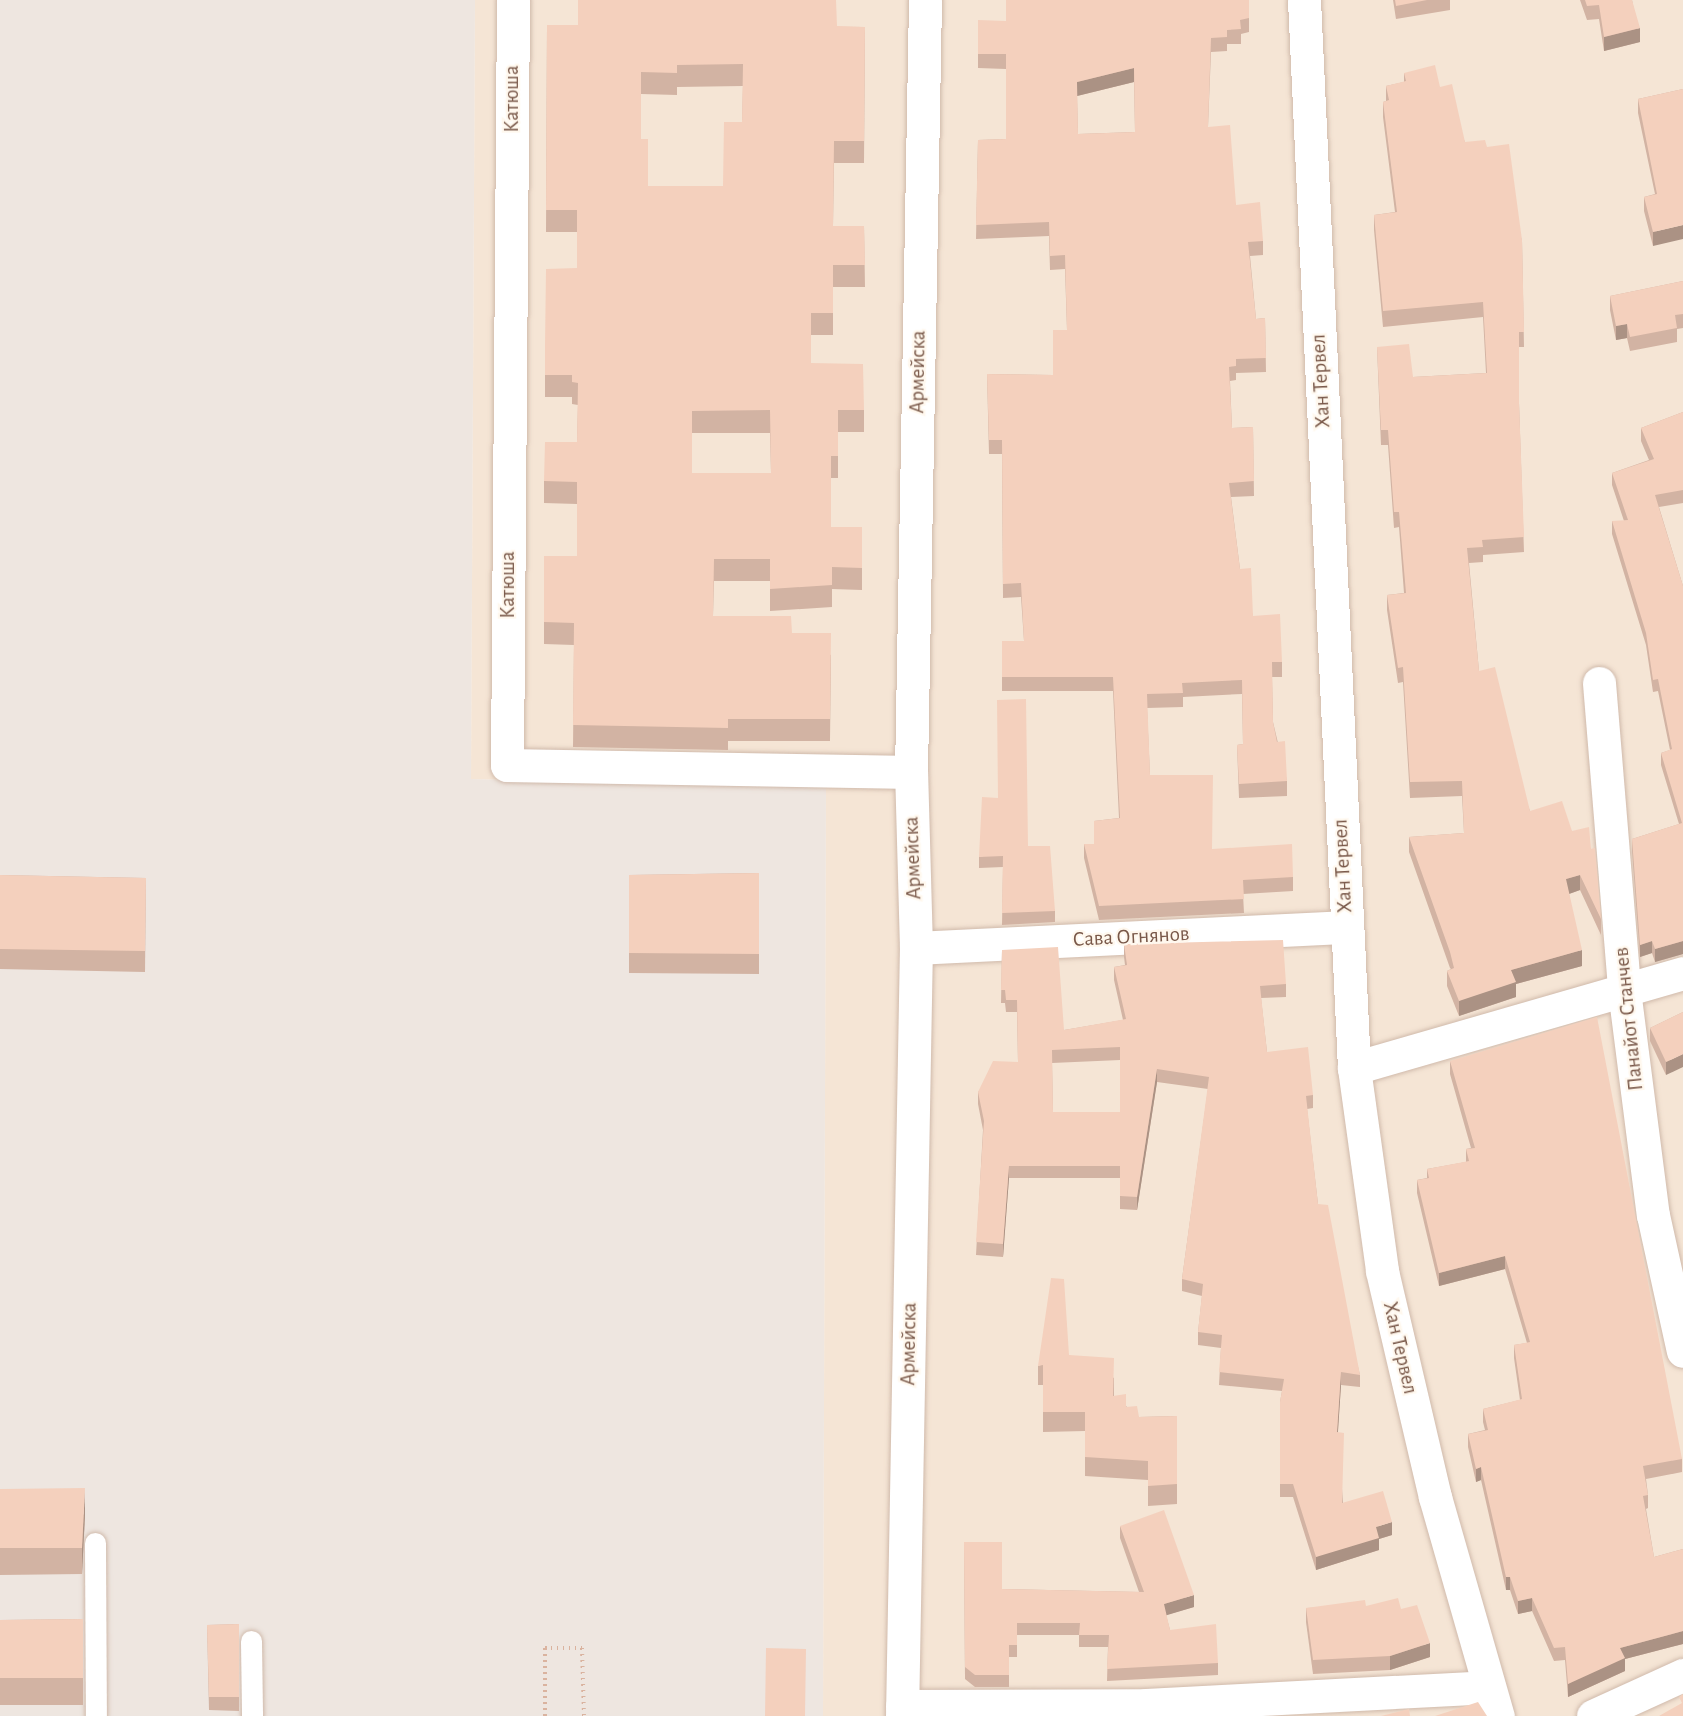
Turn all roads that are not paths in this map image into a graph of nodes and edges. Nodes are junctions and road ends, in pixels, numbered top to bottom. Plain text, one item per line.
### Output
1 (513, 0) edge
2 (925, 0) edge
3 (1304, 0) edge
4 (1599, 683) dead end
5 (911, 772) junction
6 (1346, 927) junction
7 (916, 948) junction
8 (1683, 973) edge
9 (1624, 990) junction
10 (1354, 1068) junction
11 (1683, 1351) edge
12 (95, 1543) dead end
13 (251, 1641) dead end
14 (1683, 1675) edge
15 (1492, 1701) edge
16 (902, 1711) edge
17 (96, 1716) edge
18 (252, 1716) edge
19 (1593, 1716) edge

1 - 5 street, Катюша
2 - 5 street, Армейска
3 - 6 street, Хан Тервел
4 - 9 street, Панайот Станчев
5 - 7 street, Армейска
6 - 7 street, Сава Огнянов
6 - 10 street, Хан Тервел
7 - 16 street, Армейска
8 - 9 street
9 - 10 street
9 - 11 street, Панайот Станчев
10 - 15 street, Хан Тервел
12 - 17 lane
13 - 18 lane
14 - 19 street
15 - 16 street

